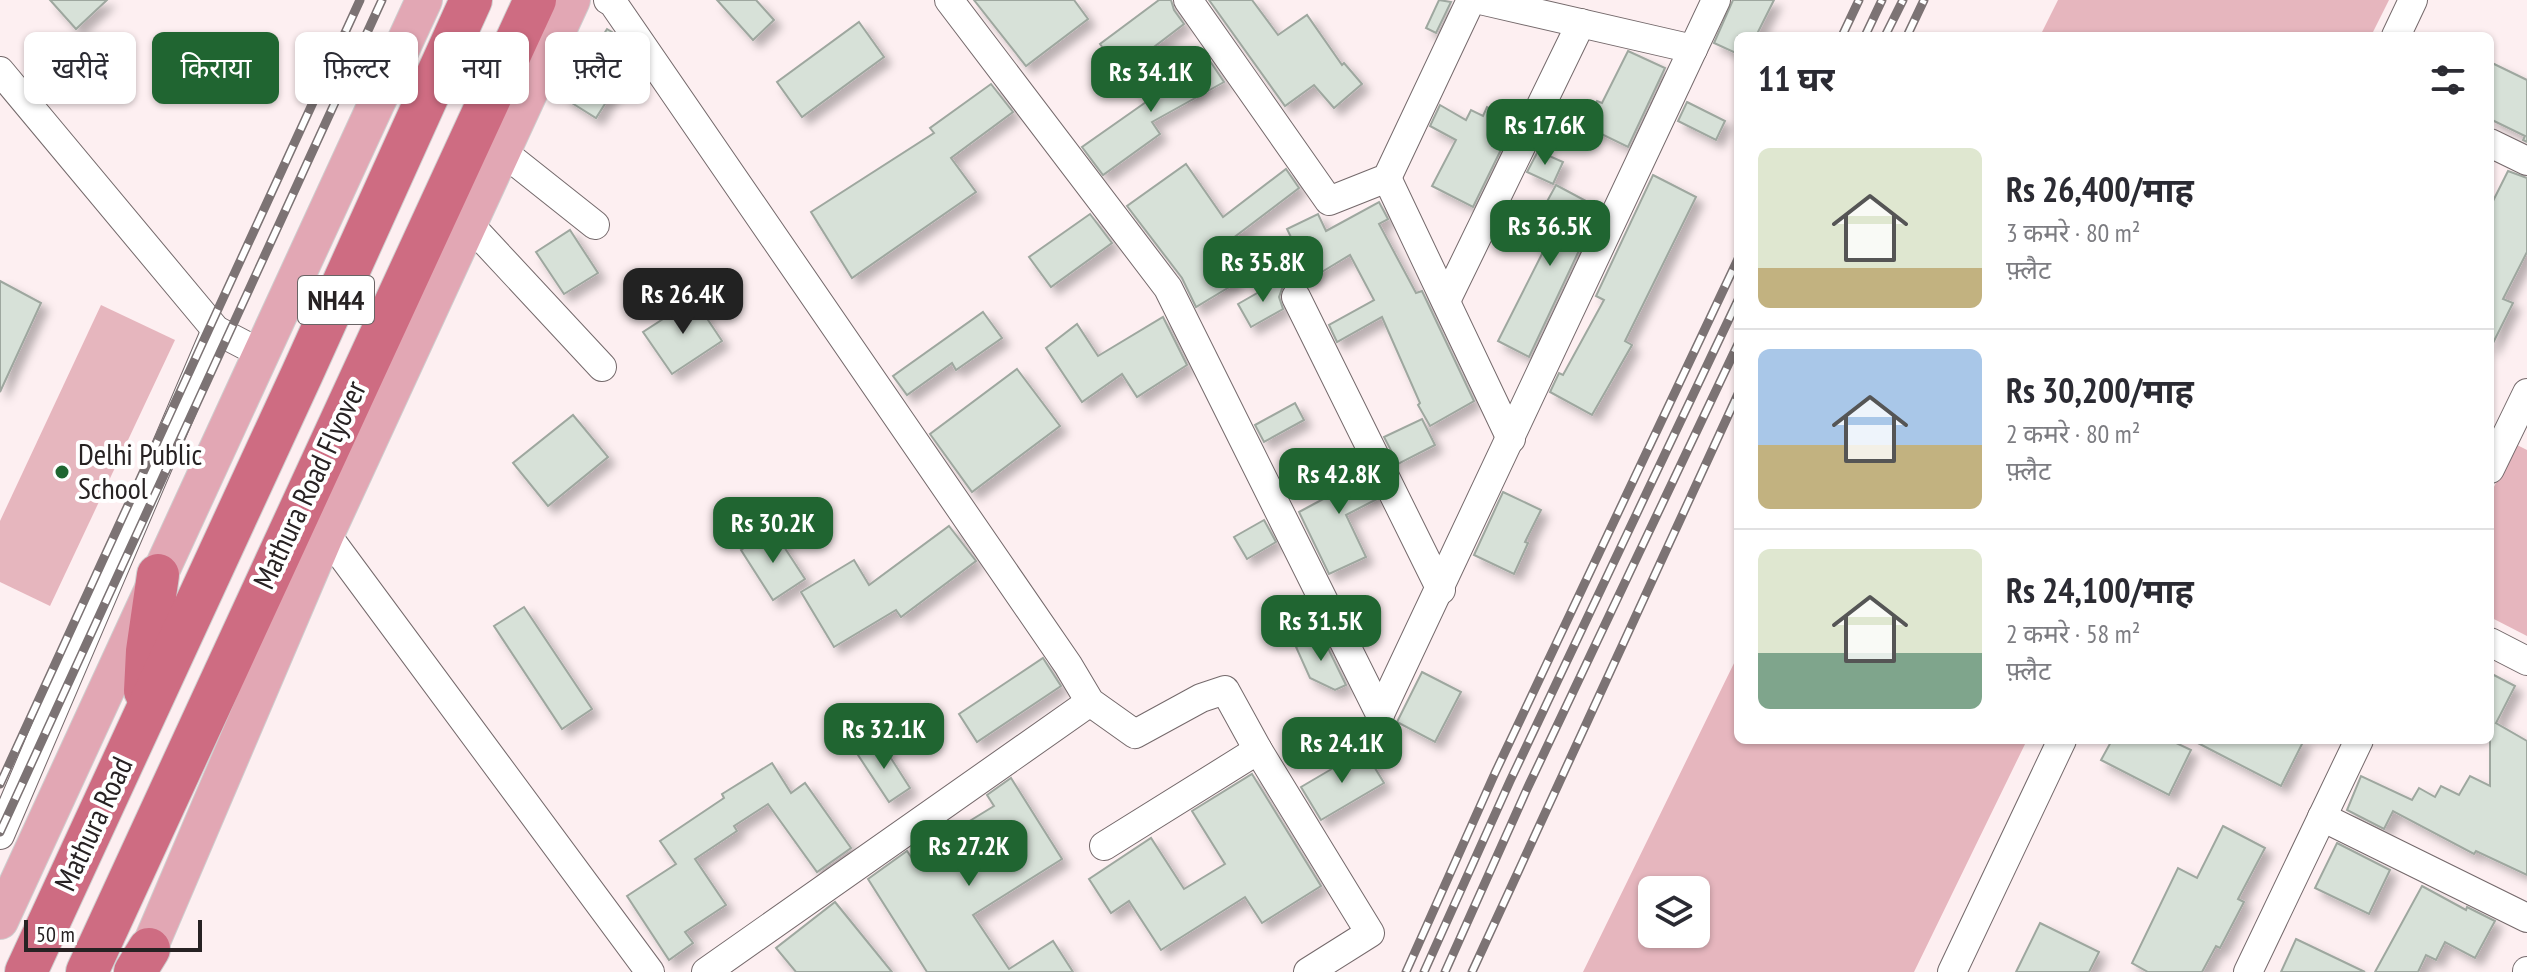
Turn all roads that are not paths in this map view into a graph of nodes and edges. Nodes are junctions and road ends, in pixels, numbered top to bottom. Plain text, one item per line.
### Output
1 (424, 0) edge
2 (471, 0) edge
3 (535, 0) edge
4 (572, 0) edge
5 (608, 0) edge
6 (949, 0) edge
7 (1188, 0) edge
8 (1471, 0) edge
9 (1480, 0) edge
10 (1716, 0) edge
11 (2413, 0) edge
12 (1581, 23) junction
13 (2398, 32) edge
14 (1693, 49) junction
15 (0, 71) edge
16 (2494, 145) edge
17 (503, 152) junction
18 (2527, 161) edge
19 (1387, 178) junction
20 (469, 224) junction
21 (595, 225) dead end
22 (1296, 297) dead end
23 (1446, 301) junction
24 (216, 330) junction
25 (260, 353) junction
26 (602, 367) dead end
27 (2527, 393) edge
28 (1511, 439) junction
29 (2494, 461) edge
30 (326, 534) junction
31 (158, 575) junction
32 (1441, 590) junction
33 (2494, 644) edge
34 (2527, 661) edge
35 (1090, 702) junction
36 (142, 720) junction
37 (2060, 744) edge
38 (2357, 744) edge
39 (1258, 750) junction
40 (2322, 817) junction
41 (0, 835) edge
42 (1104, 846) dead end
43 (2527, 918) edge
44 (0, 921) edge
45 (141, 964) edge
46 (26, 972) edge
47 (87, 972) edge
48 (650, 972) edge
49 (706, 972) edge
50 (1308, 972) edge
51 (1952, 972) edge
52 (2248, 972) edge

1 - 25 main road
2 - 36 highway, Mathura Road Flyover / NH44
3 - 47 highway, Mathura Road Flyover / NH44
4 - 17 main road
5 - 35 street
6 - 32 street
7 - 19 street
8 - 19 street
9 - 12 street
10 - 14 street
11 - 13 street
12 - 14 street
12 - 23 street
14 - 28 street
15 - 24 street
16 - 18 street
17 - 20 main road
17 - 21 street
19 - 23 street
20 - 26 street
20 - 30 main road
22 - 32 street
23 - 28 street
24 - 25 street
24 - 41 street
25 - 31 main road
27 - 29 street
28 - 32 street
30 - 45 main road
30 - 48 street
31 - 36 highway
31 - 44 main road
33 - 34 street
35 - 39 street
35 - 49 street
36 - 46 highway, Mathura Road / NH44
37 - 51 street
38 - 40 street
39 - 42 street
39 - 50 street
40 - 43 street
40 - 52 street

